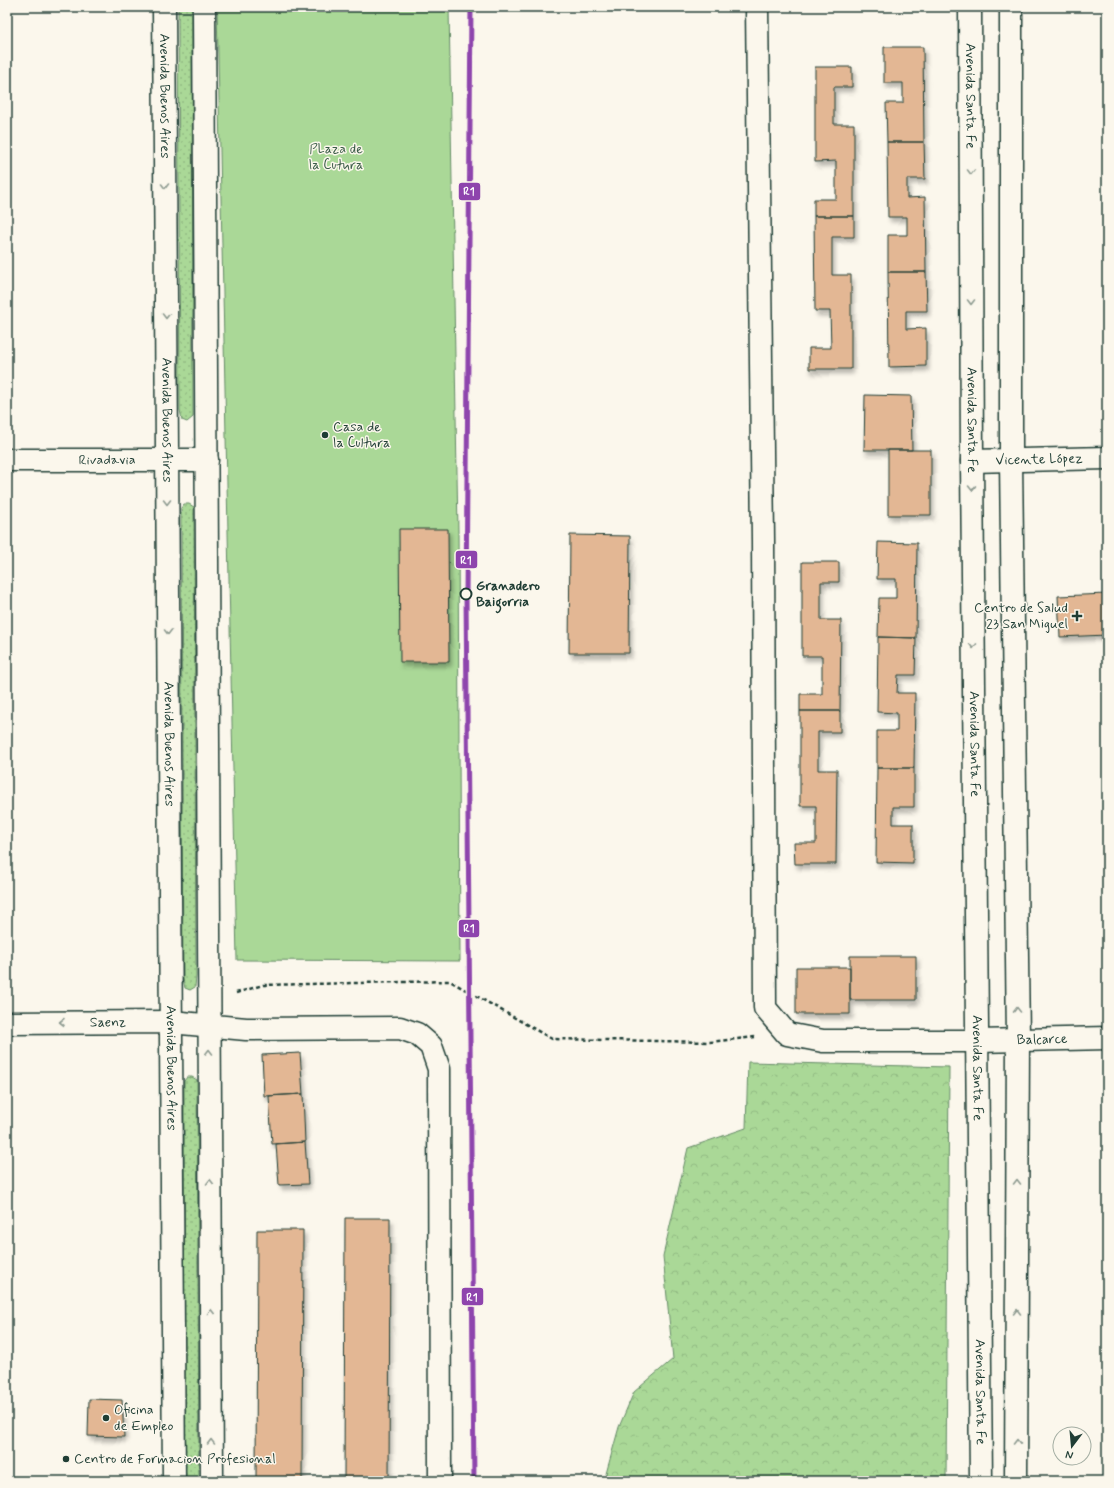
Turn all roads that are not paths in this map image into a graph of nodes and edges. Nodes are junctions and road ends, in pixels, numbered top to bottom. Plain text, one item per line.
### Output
1 (164, 7) edge
2 (204, 7) edge
3 (757, 7) edge
4 (970, 7) edge
5 (1012, 7) edge
6 (1107, 458) edge
7 (7, 460) edge
8 (167, 460) junction
9 (206, 460) junction
10 (1011, 460) junction
11 (972, 461) junction
12 (171, 1022) junction
13 (7, 1023) edge
14 (209, 1026) junction
15 (1107, 1038) edge
16 (1018, 1040) junction
17 (977, 1041) junction
18 (174, 1481) edge
19 (212, 1481) edge
20 (440, 1481) edge
21 (981, 1481) edge
22 (1016, 1481) edge

1 -> 8 main road, Avenida Buenos Aires
2 - 9 main road
3 - 17 main road, Balcarce
4 -> 11 main road, Avenida Santa Fe
5 - 10 main road
6 - 10 main road, Vicente López
7 - 8 main road, Rivadavia
8 - 9 main road, Rivadavia
8 -> 12 main road, Avenida Buenos Aires
9 - 14 main road
10 - 11 main road, Vicente López
16 -> 10 main road
11 -> 17 main road, Avenida Santa Fe
12 -> 13 main road, Saenz
12 - 14 main road, Saenz
12 - 18 main road, Avenida Buenos Aires
19 -> 14 main road
14 - 20 main road, Saenz
15 - 16 main road, Balcarce
16 - 17 main road, Balcarce
22 -> 16 main road
17 - 21 main road, Avenida Santa Fe

